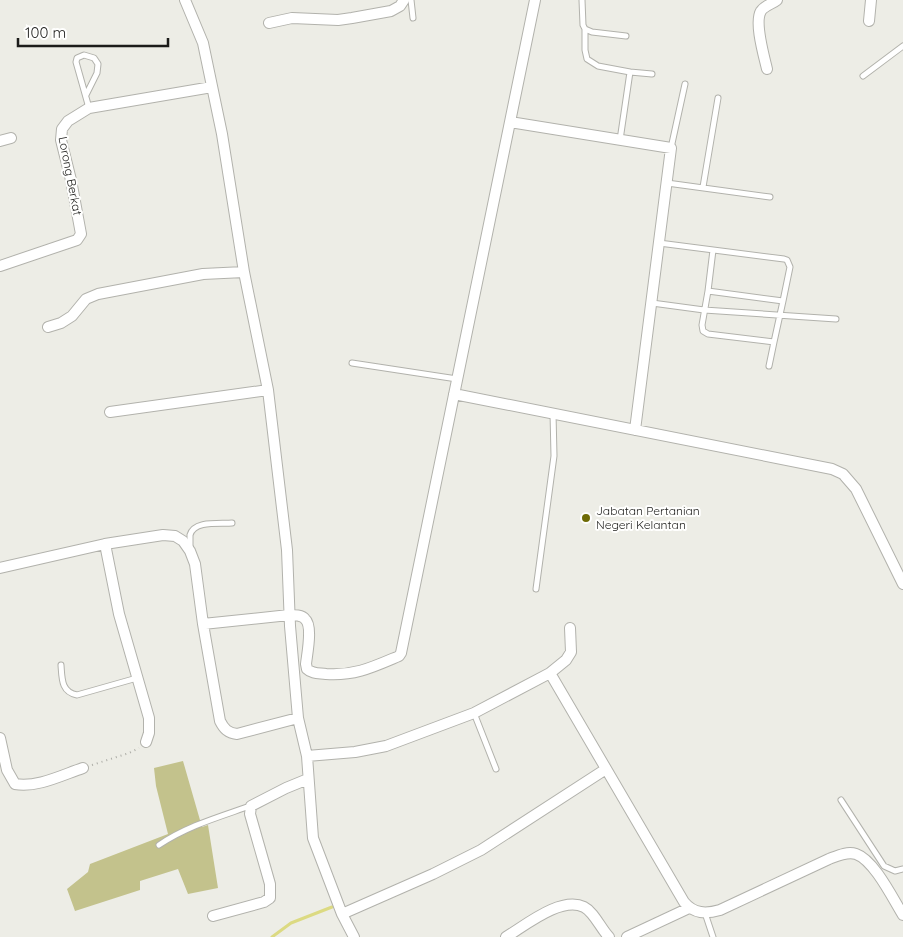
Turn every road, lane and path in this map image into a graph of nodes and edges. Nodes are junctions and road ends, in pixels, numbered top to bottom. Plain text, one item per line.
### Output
1 (185, 0) edge
2 (404, 0) edge
3 (411, 0) edge
4 (535, 0) edge
5 (582, 0) edge
6 (777, 0) edge
7 (871, 0) edge
8 (413, 18) dead end
9 (870, 21) dead end
10 (270, 23) dead end
11 (585, 29) junction
12 (626, 36) dead end
13 (903, 46) edge
14 (767, 69) dead end
15 (630, 72) junction
16 (652, 74) dead end
17 (864, 76) dead end
18 (685, 84) dead end
19 (212, 87) junction
20 (86, 94) junction
21 (718, 98) dead end
22 (89, 108) junction
23 (510, 122) junction
24 (11, 138) dead end
25 (620, 140) junction
26 (0, 142) edge
27 (671, 148) junction
28 (666, 183) junction
29 (703, 187) junction
30 (770, 197) dead end
31 (659, 243) junction
32 (713, 250) junction
33 (0, 266) edge
34 (244, 272) junction
35 (708, 291) junction
36 (783, 301) junction
37 (651, 303) junction
38 (704, 310) junction
39 (781, 316) junction
40 (836, 319) dead end
41 (48, 327) dead end
42 (774, 342) junction
43 (352, 363) dead end
44 (769, 366) dead end
45 (457, 379) junction
46 (268, 390) junction
47 (454, 394) junction
48 (110, 412) dead end
49 (553, 414) junction
50 (635, 430) junction
51 (232, 523) dead end
52 (105, 544) junction
53 (190, 551) junction
54 (0, 568) edge
55 (903, 584) edge
56 (536, 589) dead end
57 (289, 615) junction
58 (203, 624) junction
59 (570, 628) dead end
60 (60, 664) dead end
61 (550, 673) junction
62 (138, 678) junction
63 (474, 713) junction
64 (298, 718) junction
65 (0, 738) edge
66 (146, 742) joint
67 (307, 756) junction
68 (82, 768) joint
69 (606, 769) junction
70 (496, 770) dead end
71 (308, 779) junction
72 (841, 800) dead end
73 (251, 806) junction
74 (159, 845) dead end
75 (903, 869) edge
76 (689, 908) junction
77 (705, 913) junction
78 (342, 914) junction
79 (903, 915) edge
80 (213, 916) dead end
81 (354, 937) edge
82 (506, 937) edge
83 (609, 937) edge
84 (627, 937) edge
85 (713, 937) edge

1 - 19 street
2 - 10 street
3 - 8 lane
4 - 23 street
5 - 11 lane
6 - 14 street
7 - 9 street
11 - 12 lane
11 - 15 lane
13 - 17 lane
15 - 16 lane
15 - 25 lane
18 - 27 lane
19 - 22 street, Lorong Berkat
19 - 34 street
20 - 20 lane
20 - 22 lane
21 - 29 lane
22 - 33 street, Lorong Berkat
23 - 25 street
23 - 45 street
24 - 26 street
25 - 27 street
27 - 28 street
28 - 29 lane
28 - 31 street
29 - 30 lane
31 - 32 lane
31 - 37 street
32 - 35 lane
32 - 36 lane
34 - 41 street
34 - 46 street
35 - 36 lane
35 - 38 lane
36 - 39 lane
37 - 38 lane
37 - 50 street
38 - 39 lane
38 - 42 lane
39 - 40 lane
39 - 42 lane
42 - 44 lane
43 - 45 lane
45 - 47 street
46 - 48 street
46 - 57 street
47 - 49 street
47 - 57 street
49 - 50 street
49 - 56 lane
50 - 55 street
51 - 53 lane
52 - 53 street
52 - 54 street
52 - 62 street
53 - 58 street
57 - 58 street
57 - 64 street
58 - 64 street
59 - 61 street
60 - 62 lane
61 - 63 street
61 - 69 street
62 - 66 street
63 - 67 street
63 - 70 lane
64 - 67 street
65 - 68 street
66 - 68 path
67 - 71 street
69 - 76 street
69 - 78 street
71 - 73 street
71 - 78 street
72 - 75 lane
73 - 74 lane
73 - 80 street
76 - 77 street
76 - 84 street
77 - 79 street
77 - 85 lane
78 - 81 street
82 - 83 street

